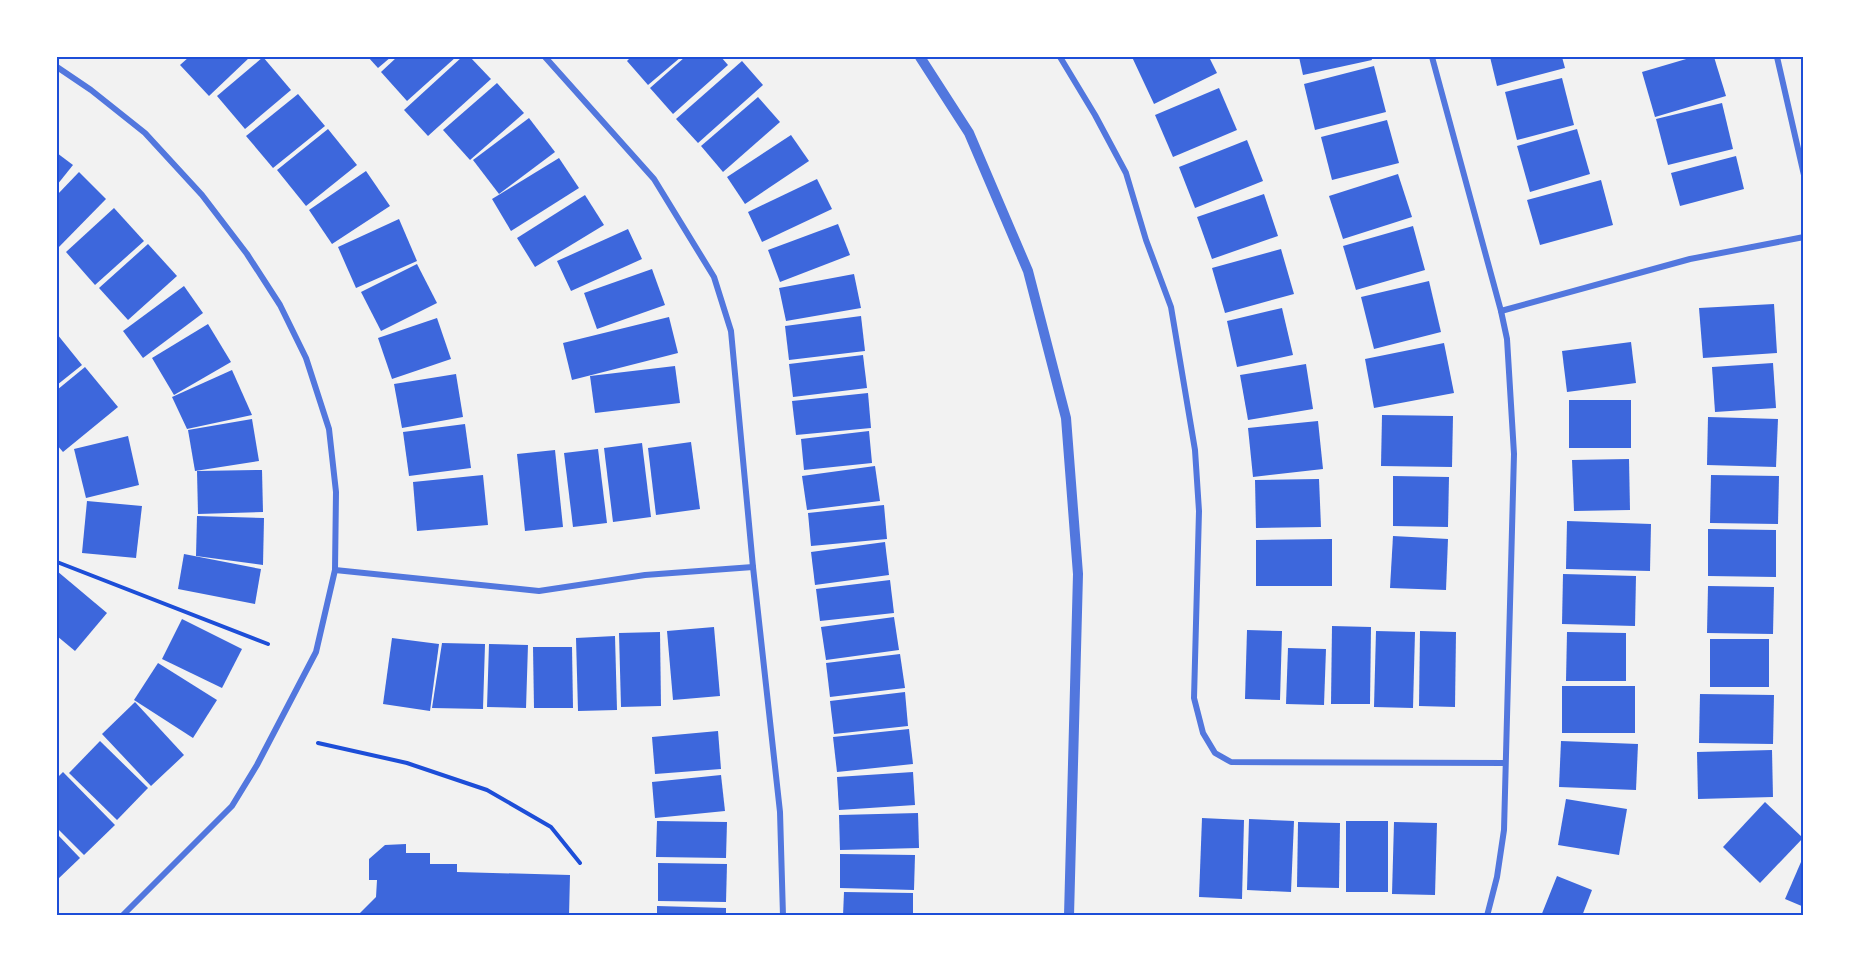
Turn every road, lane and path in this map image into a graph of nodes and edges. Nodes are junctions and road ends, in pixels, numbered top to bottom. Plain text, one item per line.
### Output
1 (545, 57) edge
2 (920, 57) edge
3 (1060, 57) edge
4 (1432, 57) edge
5 (1777, 57) edge
6 (57, 67) edge
7 (1804, 175) edge
8 (1804, 237) edge
9 (1501, 311) junction
10 (57, 562) edge
11 (753, 567) junction
12 (334, 570) junction
13 (268, 644) dead end
14 (318, 742) dead end
15 (1505, 763) junction
16 (580, 863) dead end
17 (122, 916) edge
18 (783, 916) edge
19 (1069, 916) edge
20 (1487, 916) edge

1 - 11 street
2 - 19 street
3 - 15 street
4 - 9 street
5 - 7 street
6 - 12 street
8 - 9 street
9 - 15 street
10 - 13 path
11 - 12 street
11 - 18 street
12 - 17 street
14 - 16 path
15 - 20 street

